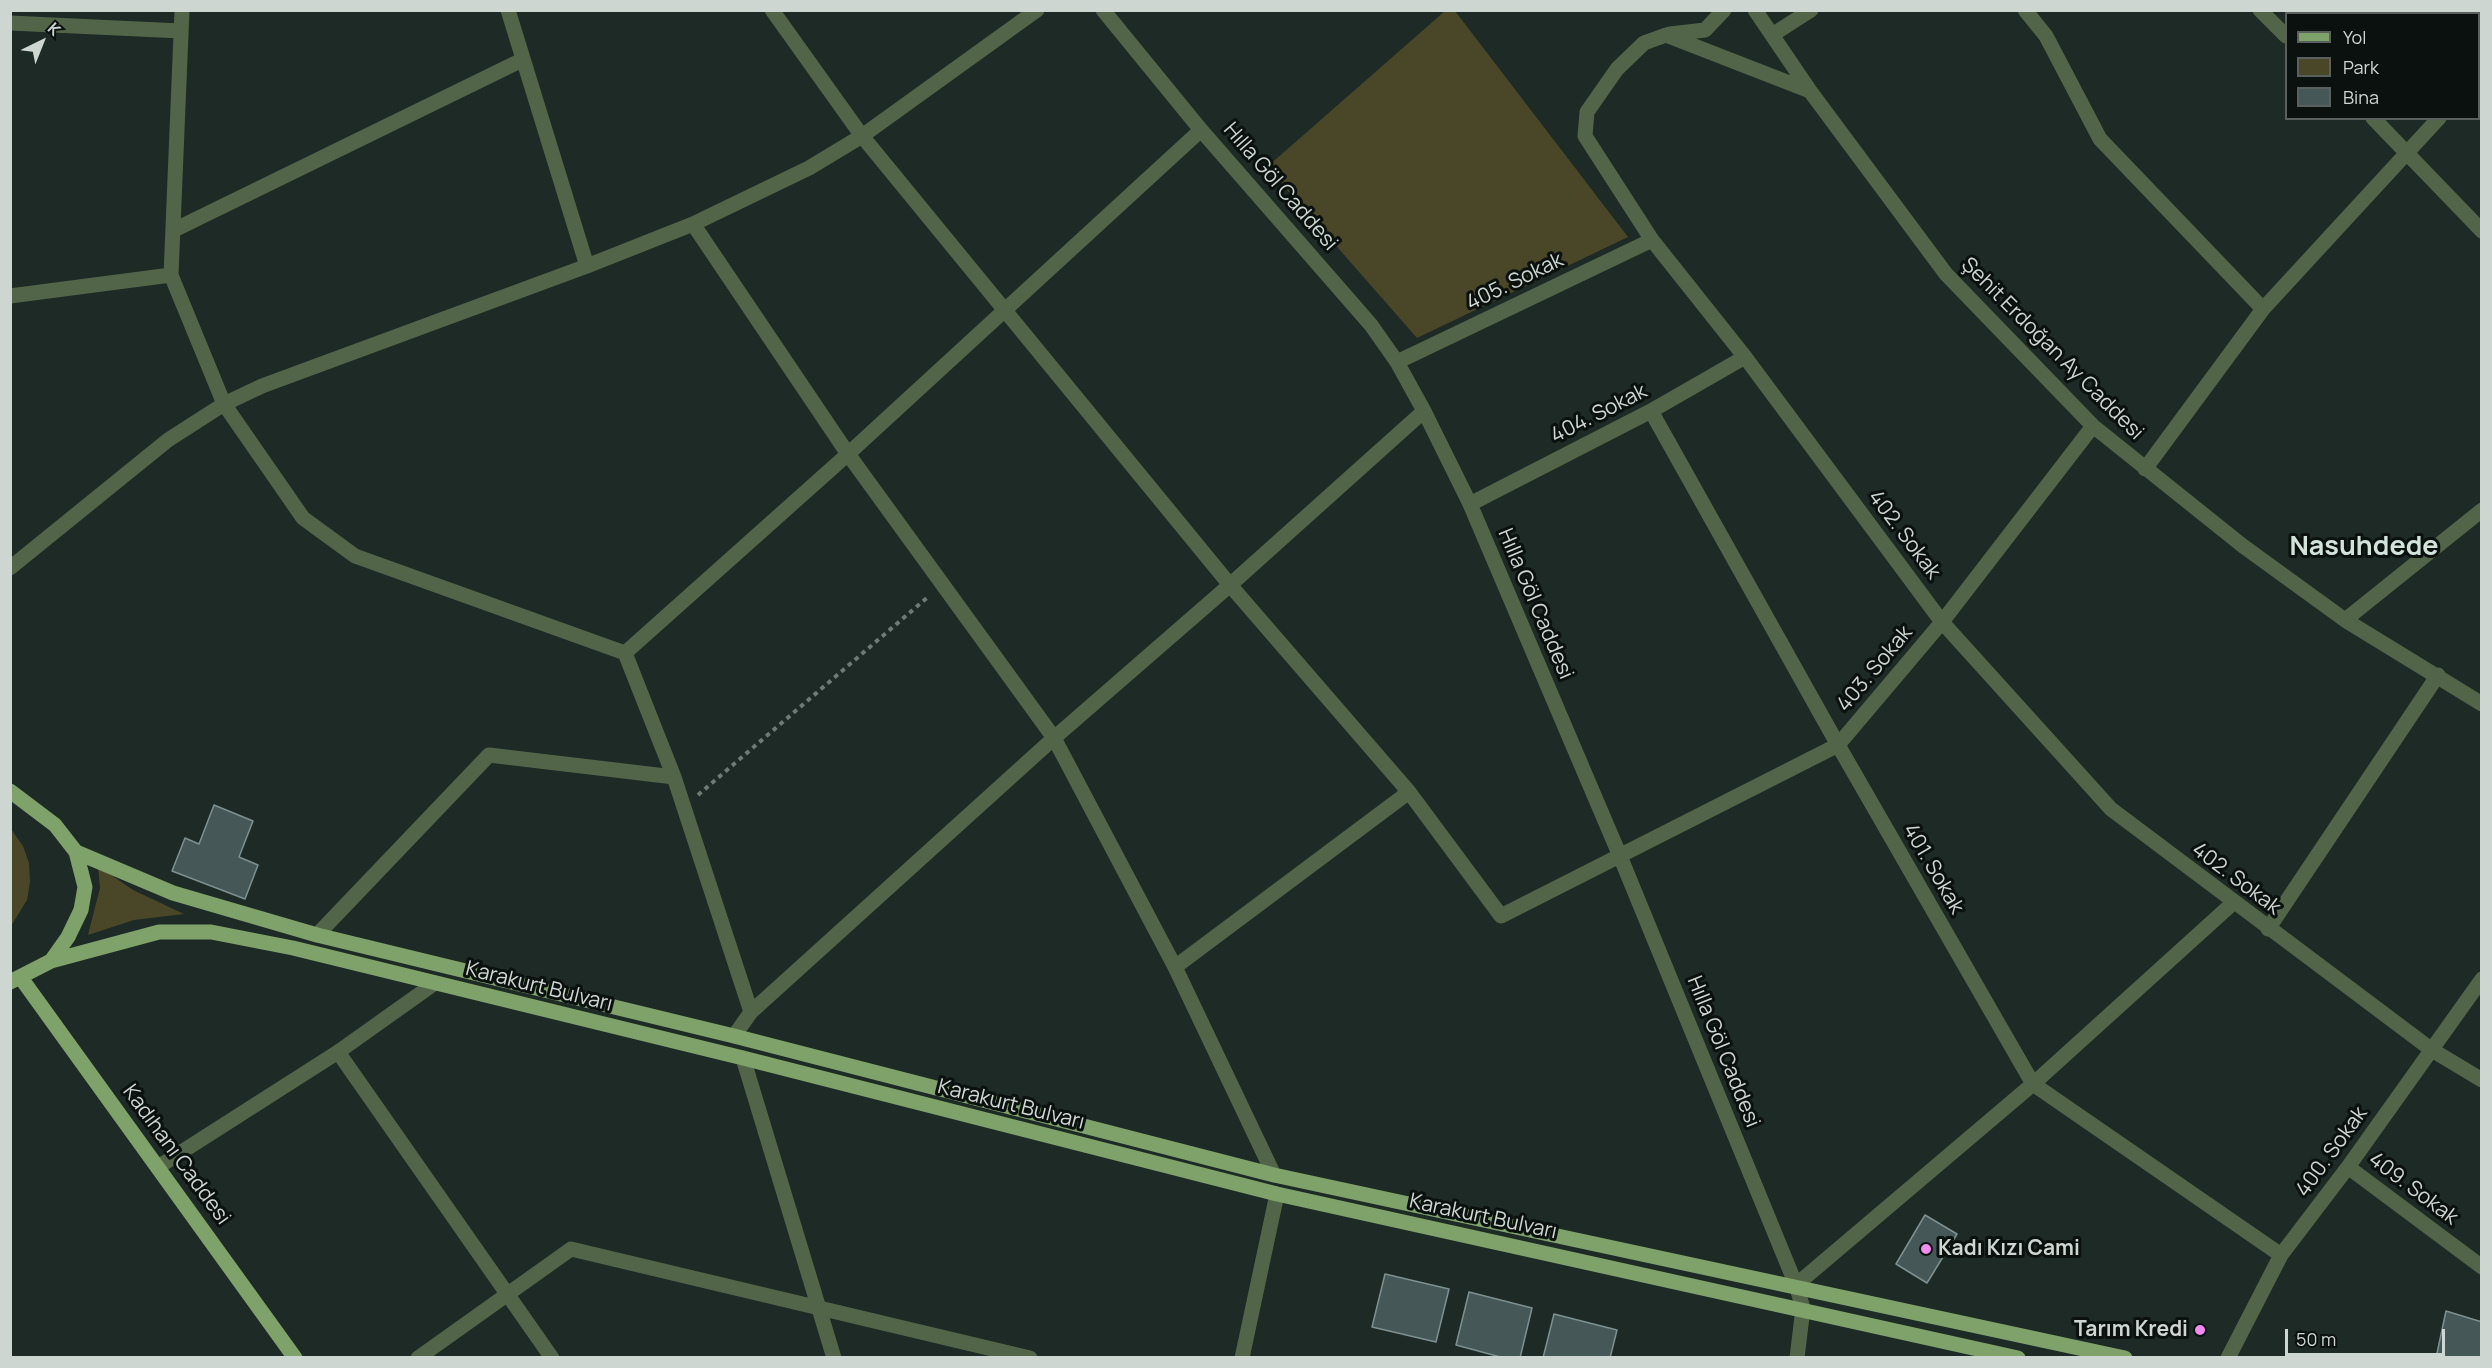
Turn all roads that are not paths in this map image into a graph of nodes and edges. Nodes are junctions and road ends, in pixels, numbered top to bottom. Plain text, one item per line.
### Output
1 (182, 10) edge
2 (508, 10) edge
3 (772, 10) edge
4 (1036, 10) edge
5 (1724, 10) edge
6 (1755, 10) edge
7 (1811, 10) edge
8 (2025, 10) edge
9 (2260, 10) edge
10 (1106, 12) edge
11 (10, 23) edge
12 (180, 31) junction
13 (1666, 35) junction
14 (1772, 35) junction
15 (2285, 35) edge
16 (522, 60) junction
17 (1810, 92) junction
18 (2375, 120) edge
19 (2437, 120) edge
20 (1201, 130) junction
21 (862, 136) junction
22 (2408, 152) junction
23 (693, 224) junction
24 (174, 230) junction
25 (2481, 231) edge
26 (1652, 240) junction
27 (587, 266) junction
28 (171, 275) junction
29 (10, 296) edge
30 (2263, 309) junction
31 (1005, 310) junction
32 (1745, 357) junction
33 (1396, 362) junction
34 (224, 404) junction
35 (1424, 411) junction
36 (1651, 411) junction
37 (2093, 426) junction
38 (848, 453) junction
39 (2145, 469) junction
40 (1470, 504) junction
41 (2481, 510) edge
42 (10, 568) edge
43 (1230, 585) junction
44 (2345, 620) junction
45 (1942, 622) junction
46 (625, 653) junction
47 (2438, 675) junction
48 (2481, 704) edge
49 (1054, 738) junction
50 (1838, 745) junction
51 (674, 777) junction
52 (10, 791) edge
53 (1409, 792) junction
54 (76, 852) junction
55 (1620, 856) junction
56 (2233, 903) junction
57 (2268, 929) junction
58 (317, 934) junction
59 (51, 961) junction
60 (1175, 967) junction
61 (2481, 979) edge
62 (16, 980) edge
63 (435, 983) junction
64 (751, 1012) junction
65 (734, 1035) junction
66 (2432, 1050) junction
67 (338, 1052) junction
68 (743, 1058) junction
69 (2481, 1080) edge
70 (2033, 1084) junction
71 (158, 1167) junction
72 (2348, 1167) junction
73 (1274, 1175) junction
74 (1277, 1194) junction
75 (2281, 1255) junction
76 (2481, 1267) edge
77 (1796, 1285) junction
78 (508, 1293) junction
79 (1803, 1308) junction
80 (819, 1309) junction
81 (295, 1358) edge
82 (418, 1358) edge
83 (552, 1358) edge
84 (834, 1358) edge
85 (1030, 1358) edge
86 (1242, 1358) edge
87 (1797, 1358) edge
88 (2018, 1358) edge
89 (2125, 1358) edge
90 (2228, 1358) edge

1 - 12 street
2 - 16 street
3 - 21 street
4 - 21 street
5 - 13 street, 402. Sokak
6 - 14 street, Şehit Erdoğan Ay Caddesi
7 - 14 street
8 - 30 street
9 - 15 street
10 - 20 street, Hılla Göl Caddesi
11 - 12 street
12 - 24 street
13 - 17 street
13 - 26 street, 402. Sokak
14 - 17 street, Şehit Erdoğan Ay Caddesi
16 - 24 street
16 - 27 street
17 - 37 street, Şehit Erdoğan Ay Caddesi
18 - 22 street
19 - 22 street
20 - 31 street
20 - 33 street, Hılla Göl Caddesi
21 - 23 street
21 - 31 street
22 - 25 street
22 - 30 street
23 - 27 street
23 - 38 street
24 - 28 street
26 - 32 street, 402. Sokak
26 - 33 street, 405. Sokak
27 - 34 street
28 - 29 street
28 - 34 street
30 - 39 street
31 - 38 street
31 - 43 street
32 - 36 street, 404. Sokak
32 - 45 street, 402. Sokak
33 - 35 street, Hılla Göl Caddesi
34 - 42 street
34 - 46 street
35 - 40 street, Hılla Göl Caddesi
35 - 43 street
36 - 40 street, 404. Sokak
36 - 50 street, 401. Sokak
37 - 39 street, Şehit Erdoğan Ay Caddesi
37 - 45 street, 403. Sokak
38 - 46 street
38 - 49 street
39 - 44 street, Şehit Erdoğan Ay Caddesi
40 - 55 street, Hılla Göl Caddesi
41 - 44 street
43 - 49 street
43 - 53 street
44 - 47 street, Şehit Erdoğan Ay Caddesi
45 - 50 street, 403. Sokak
45 - 56 street, 402. Sokak
46 - 51 street
47 - 48 street, Şehit Erdoğan Ay Caddesi
47 - 57 street
49 - 60 street
49 - 64 street
50 - 55 street, 403. Sokak
50 - 70 street, 401. Sokak
51 - 58 street
51 - 64 street
52 - 54 main road
53 - 55 street, 403. Sokak
53 - 60 street
54 - 58 main road, Karakurt Bulvarı
54 - 59 main road
55 - 77 street, Hılla Göl Caddesi
56 - 57 street, 402. Sokak
56 - 70 street
57 - 66 street, 402. Sokak
58 - 65 main road, Karakurt Bulvarı
59 - 62 main road
59 - 63 main road, Karakurt Bulvarı
60 - 73 street
61 - 66 street, 400. Sokak
62 - 71 main road, Kadıhanı Caddesi
63 - 67 street
63 - 68 main road, Karakurt Bulvarı
64 - 65 street
65 - 73 main road, Karakurt Bulvarı
66 - 69 street, 402. Sokak
66 - 72 street, 400. Sokak
67 - 71 street
67 - 78 street
68 - 74 main road, Karakurt Bulvarı
68 - 80 street
70 - 75 street, 401. Sokak
70 - 77 street
71 - 81 main road, Kadıhanı Caddesi
72 - 75 street, 400. Sokak
72 - 76 street, 409. Sokak
73 - 77 main road, Karakurt Bulvarı
74 - 79 main road, Karakurt Bulvarı
74 - 86 street
75 - 90 street, 400. Sokak
77 - 79 street, Hılla Göl Caddesi
77 - 89 main road, Karakurt Bulvarı
78 - 80 street
78 - 82 street
78 - 83 street
79 - 87 street
79 - 88 main road, Karakurt Bulvarı
80 - 84 street
80 - 85 street

